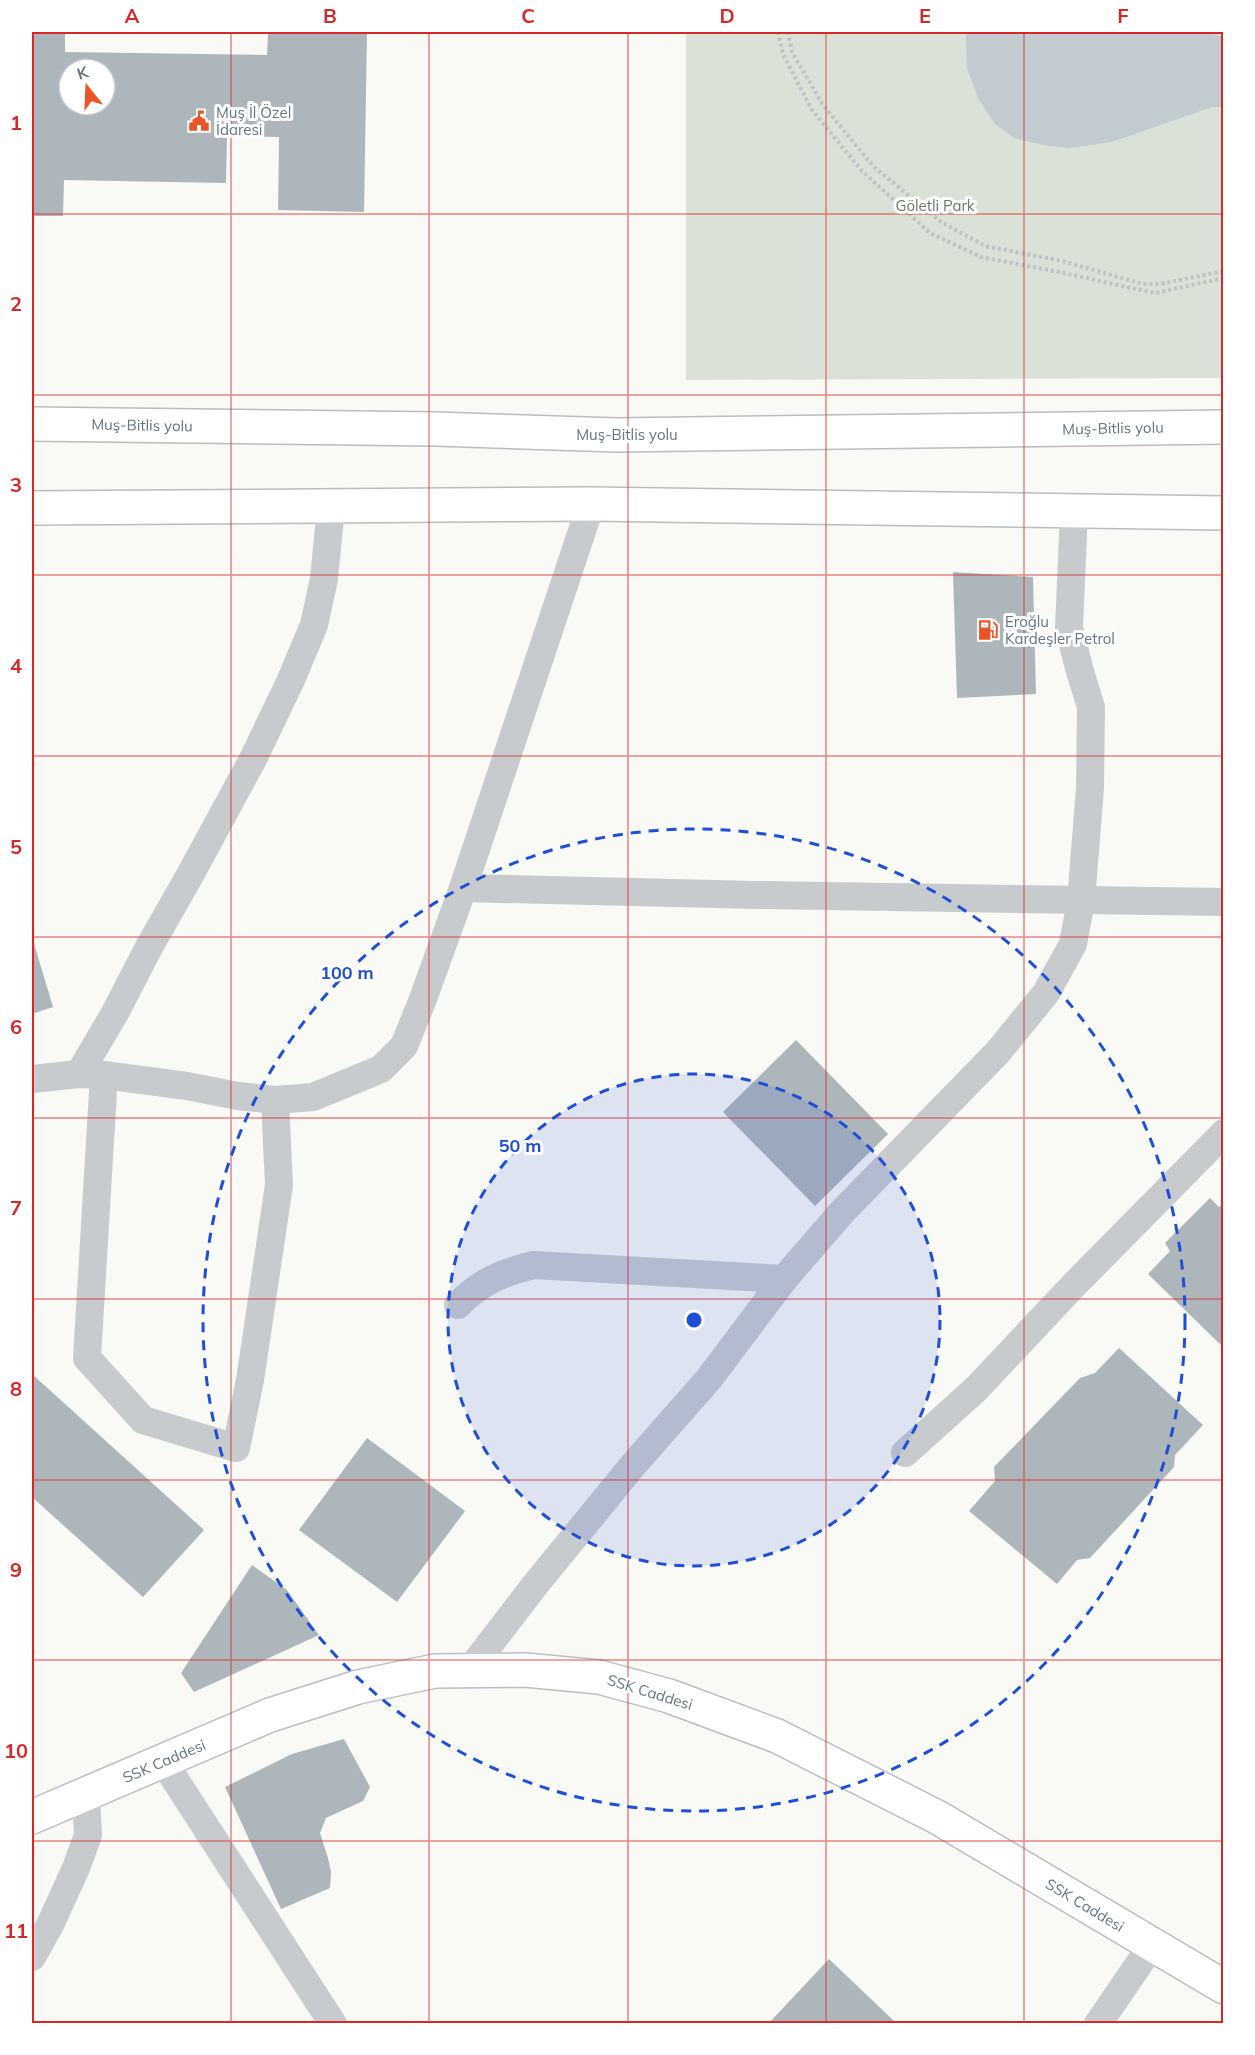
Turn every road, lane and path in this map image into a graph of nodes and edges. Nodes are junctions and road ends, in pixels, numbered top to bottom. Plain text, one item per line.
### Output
1 (778, 32) edge
2 (788, 32) edge
3 (1224, 271) edge
4 (1224, 278) edge
5 (32, 424) edge
6 (1224, 427) edge
7 (591, 504) junction
8 (331, 507) junction
9 (32, 508) edge
10 (1074, 512) junction
11 (1224, 513) edge
12 (463, 888) junction
13 (1081, 901) junction
14 (1224, 902) edge
15 (91, 1075) junction
16 (32, 1079) edge
17 (275, 1100) junction
18 (1224, 1133) edge
19 (784, 1279) junction
20 (458, 1305) dead end
21 (905, 1453) dead end
22 (469, 1671) junction
23 (163, 1761) junction
24 (86, 1794) junction
25 (32, 1817) edge
26 (1152, 1945) junction
27 (32, 1957) edge
28 (1224, 1987) edge
29 (333, 2024) edge
30 (1098, 2024) edge

1 - 4 path
2 - 3 path
5 - 6 main road, Muş-Bitlis yolu
7 - 8 main road
7 - 10 main road
7 - 12 street
8 - 9 main road
8 - 15 street
10 - 11 main road
10 - 13 street
12 - 13 street
12 - 17 street
13 - 14 street
13 - 19 street
15 - 16 street
15 - 17 street
15 - 17 street
18 - 21 street
19 - 20 street
19 - 22 street
22 - 23 main road, SSK Caddesi
22 - 26 main road, SSK Caddesi
23 - 24 main road, SSK Caddesi
23 - 29 street
24 - 25 main road, SSK Caddesi
24 - 27 street
26 - 28 main road, SSK Caddesi
26 - 30 street

